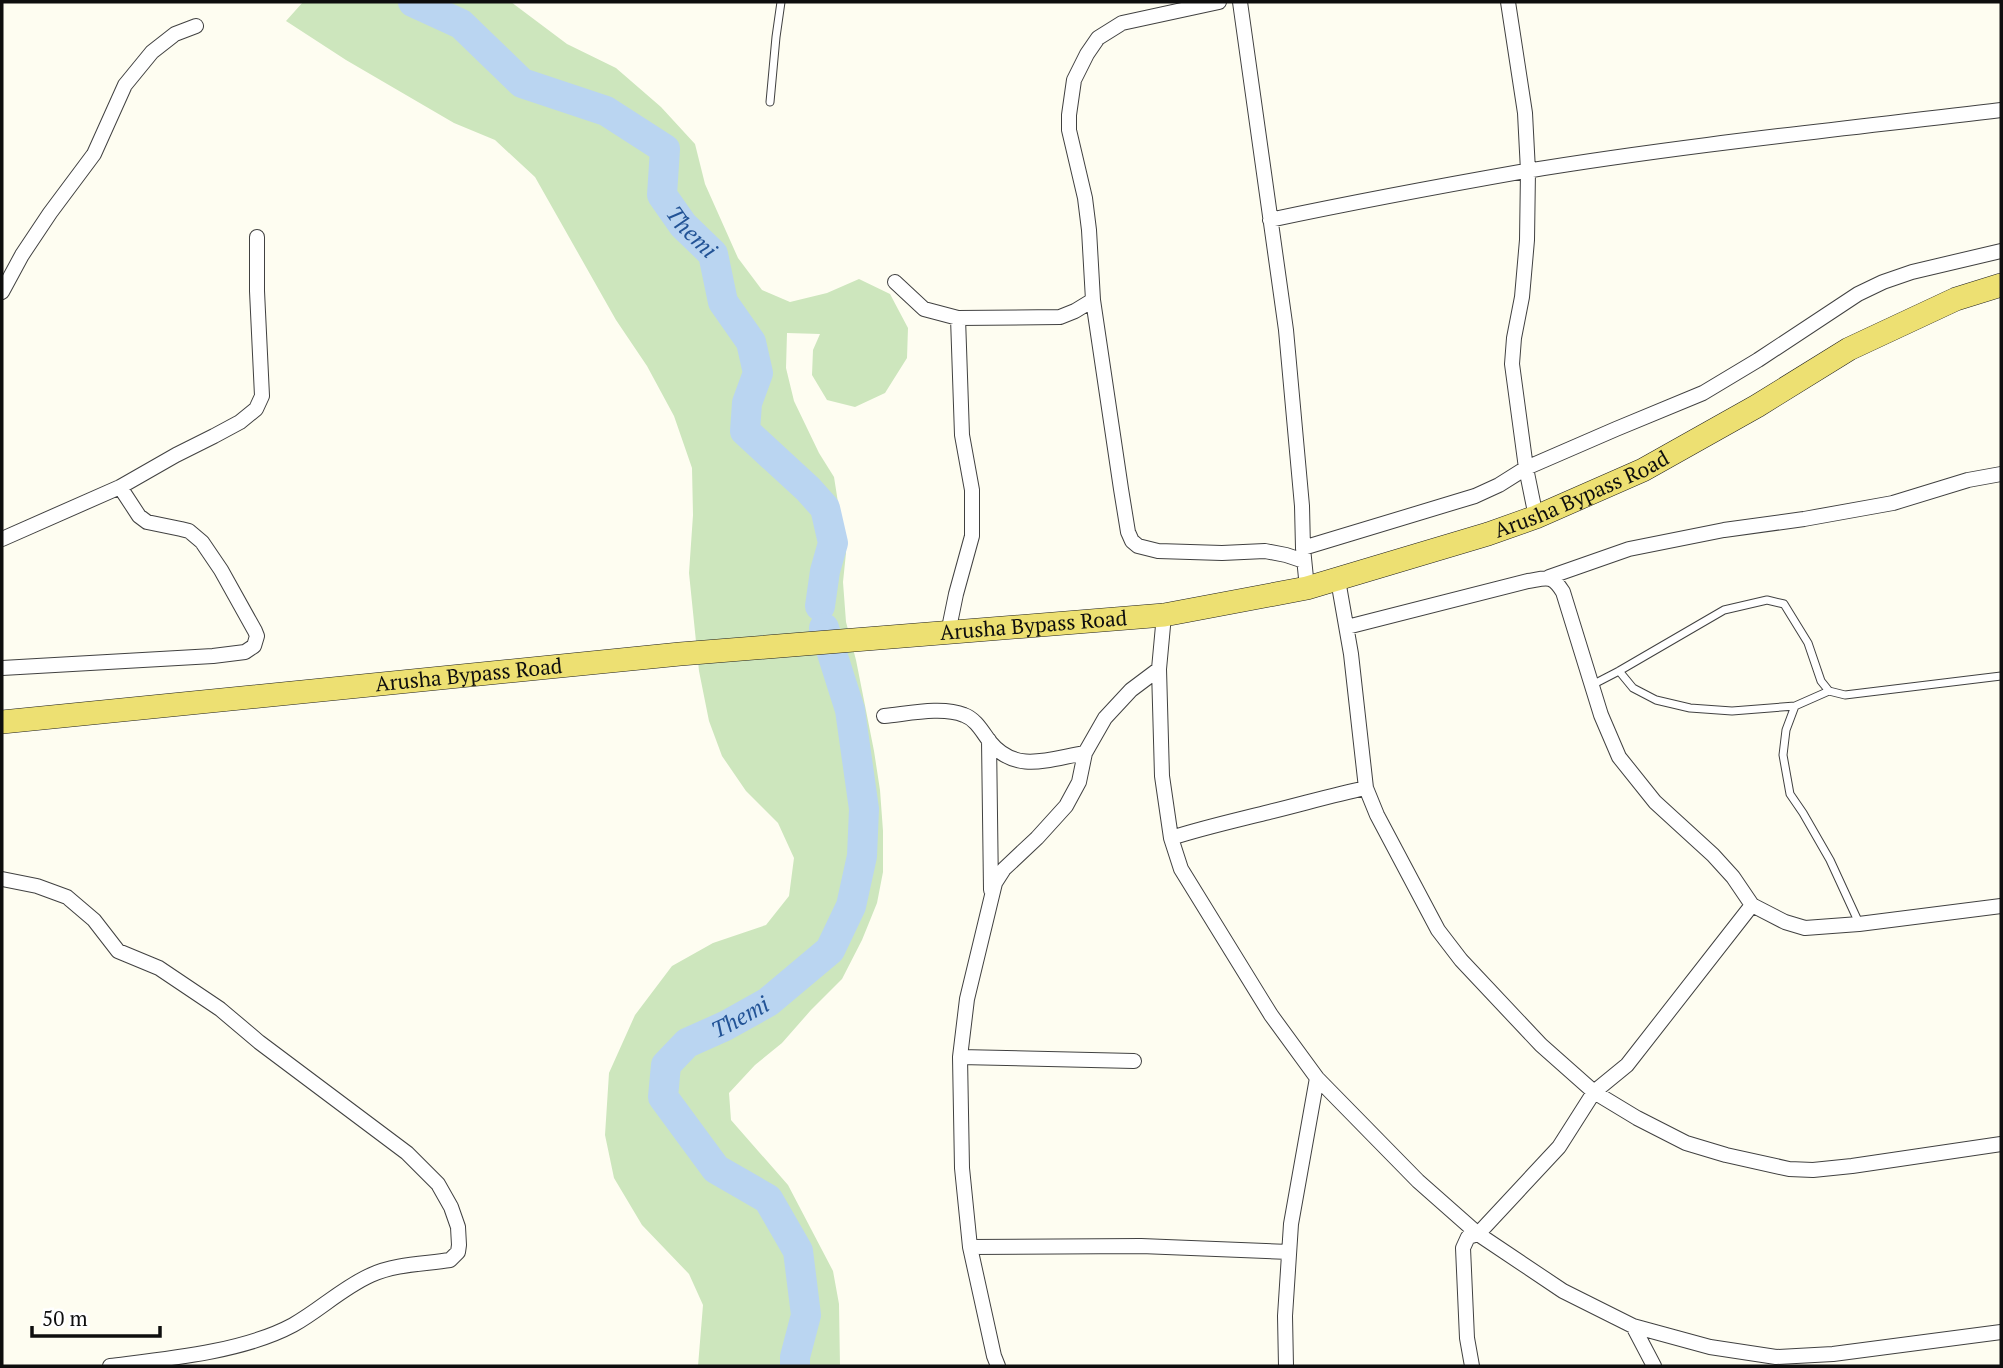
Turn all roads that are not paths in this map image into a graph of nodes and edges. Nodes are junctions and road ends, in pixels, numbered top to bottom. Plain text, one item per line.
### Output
1 (781, 2) edge
2 (1219, 2) edge
3 (1240, 2) edge
4 (1508, 2) edge
5 (196, 26) dead end
6 (770, 102) dead end
7 (2001, 110) edge
8 (1528, 171) junction
9 (1270, 220) junction
10 (257, 237) dead end
11 (2001, 251) edge
12 (895, 282) dead end
13 (2001, 285) edge
14 (2, 292) edge
15 (1093, 300) junction
16 (958, 318) junction
17 (1526, 468) junction
18 (2001, 474) edge
19 (120, 487) junction
20 (1536, 517) junction
21 (2, 539) edge
22 (1303, 554) junction
23 (1549, 577) junction
24 (1338, 580) junction
25 (1307, 588) junction
26 (1164, 615) junction
27 (1347, 627) junction
28 (948, 633) junction
29 (2, 668) edge
30 (1159, 669) junction
31 (1619, 671) junction
32 (2001, 676) edge
33 (1591, 685) junction
34 (1829, 691) junction
35 (1795, 706) junction
36 (884, 716) dead end
37 (2, 723) edge
38 (989, 740) junction
39 (1085, 753) junction
40 (1366, 788) junction
41 (1171, 838) junction
42 (2, 879) edge
43 (991, 902) junction
44 (1752, 905) junction
45 (2001, 906) edge
46 (1859, 924) junction
47 (960, 1056) junction
48 (1134, 1061) dead end
49 (1317, 1078) junction
50 (1594, 1092) junction
51 (2001, 1144) edge
52 (1478, 1234) junction
53 (970, 1247) junction
54 (1289, 1252) junction
55 (1633, 1326) junction
56 (2001, 1332) edge
57 (110, 1366) edge
58 (998, 1366) edge
59 (1286, 1366) edge
60 (1472, 1366) edge
61 (1654, 1366) edge

1 - 6 lane
2 - 15 street
3 - 9 street
4 - 8 street
5 - 14 street
7 - 8 street
8 - 9 street
8 - 17 street
9 - 22 street
10 - 19 street
11 - 17 street
12 - 16 street
13 - 20 main road, Arusha Bypass Road
15 - 16 street
15 - 22 street
16 - 28 street
17 - 20 street
17 - 22 street
18 - 23 street
19 - 21 street
19 - 29 street
20 - 24 main road, Arusha Bypass Road
22 - 25 street
23 - 27 street
23 - 33 street
24 - 25 main road, Arusha Bypass Road
24 - 27 street
25 - 26 main road, Arusha Bypass Road
26 - 28 main road, Arusha Bypass Road
26 - 30 street
27 - 40 street
28 - 37 main road, Arusha Bypass Road
30 - 39 street
30 - 41 street
31 - 33 lane
31 - 34 lane
31 - 35 lane
32 - 34 lane
33 - 44 street
34 - 35 lane
35 - 46 lane
36 - 38 street
38 - 39 street
38 - 43 street
39 - 43 street
40 - 41 street
40 - 50 street
41 - 49 street
42 - 57 street
43 - 47 street
44 - 46 street
44 - 50 street
45 - 46 street
47 - 48 street
47 - 53 street
49 - 52 street
49 - 54 street
50 - 51 street
50 - 52 street
52 - 55 street
52 - 60 street
53 - 54 street
53 - 58 street
54 - 59 street
55 - 56 street
55 - 61 street

